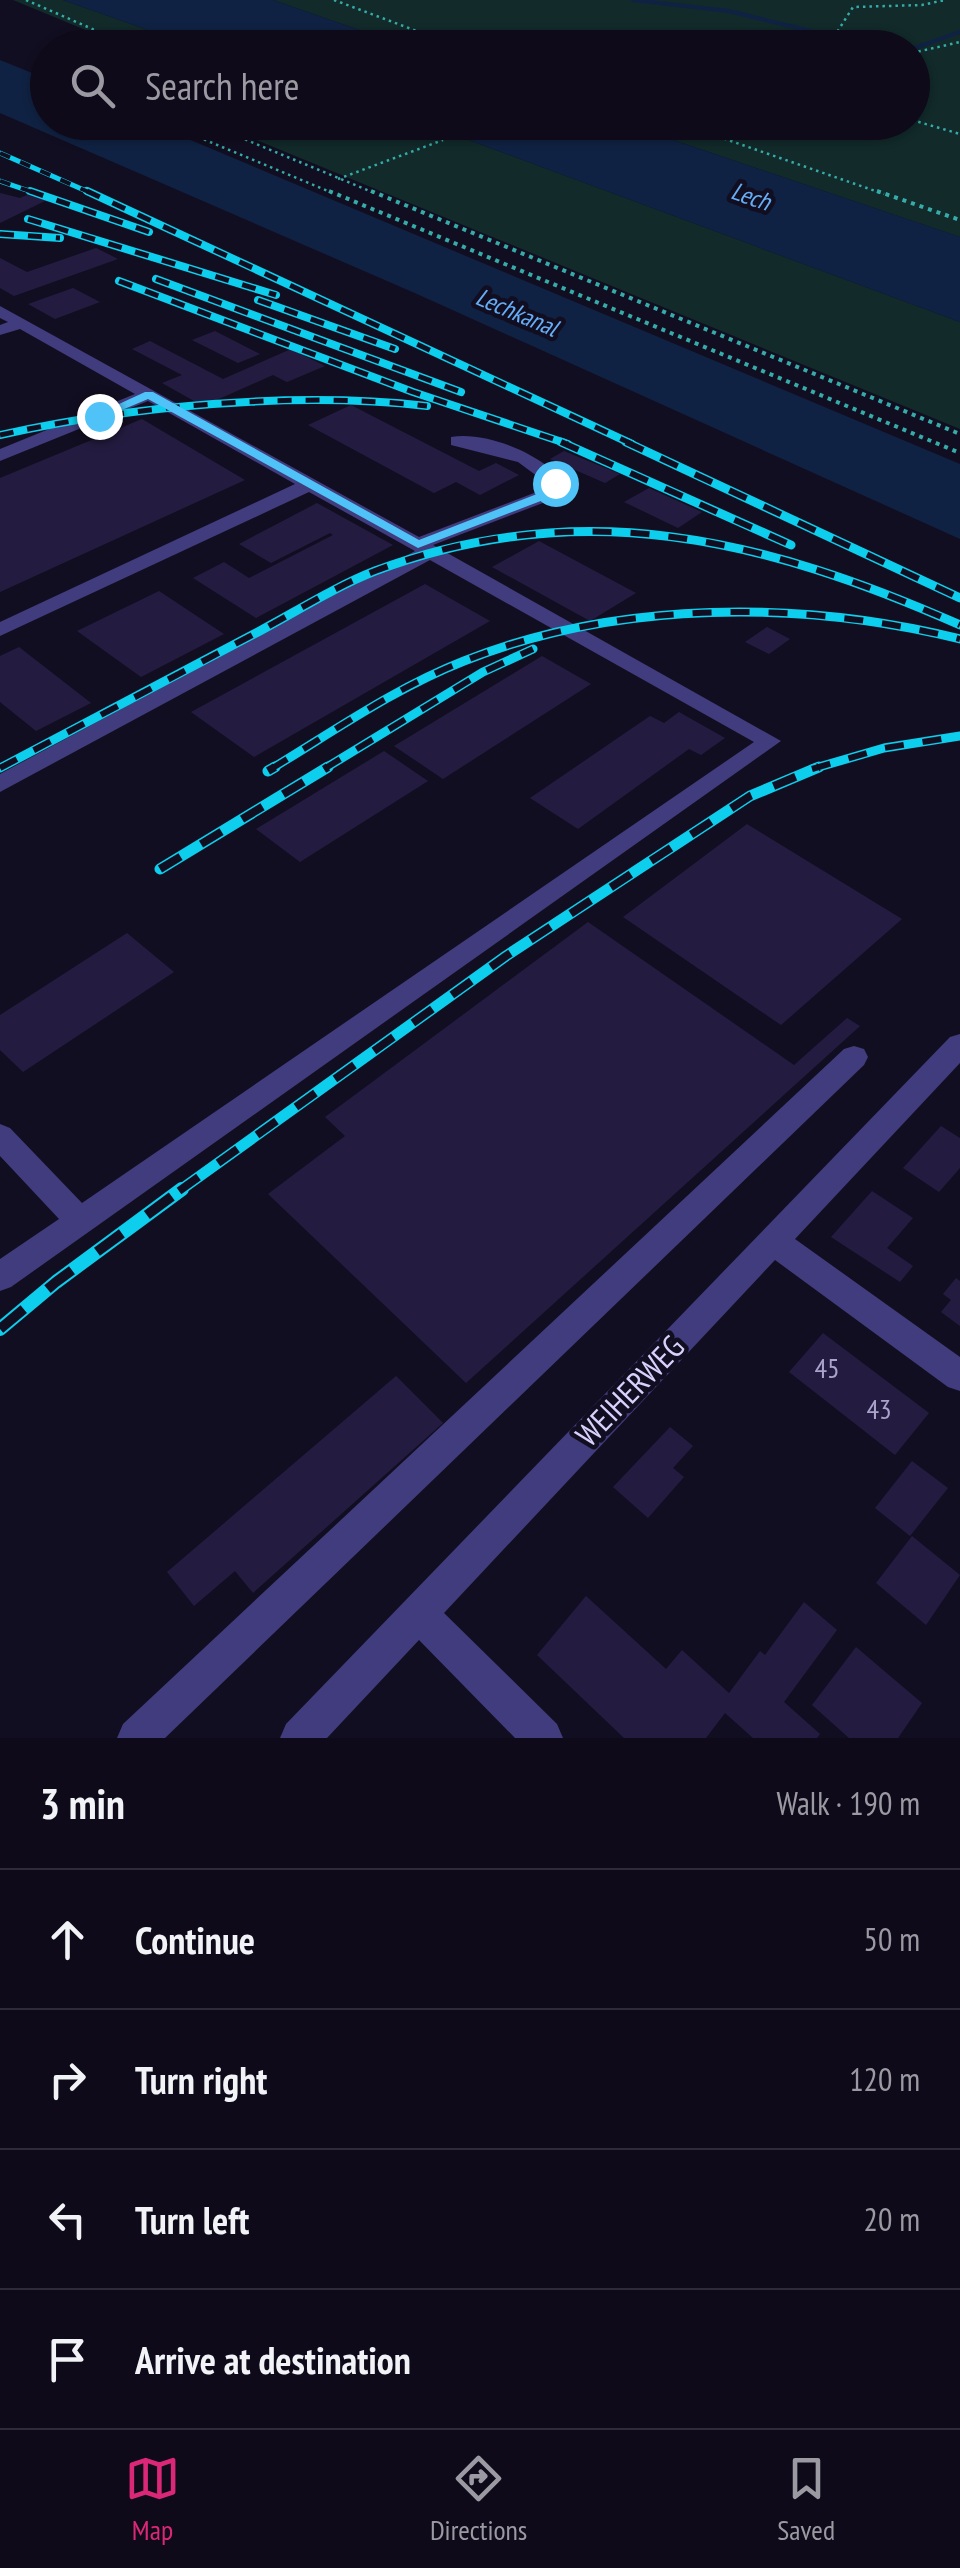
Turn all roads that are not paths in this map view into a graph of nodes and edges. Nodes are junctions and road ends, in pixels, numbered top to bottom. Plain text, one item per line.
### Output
1 (7, 321) edge
2 (149, 394) junction
3 (457, 441) dead end
4 (0, 456) edge
5 (310, 484) junction
6 (424, 548) junction
7 (0, 630) edge
8 (0, 784) edge
9 (960, 1045) edge
10 (854, 1056) dead end
11 (0, 1136) edge
12 (79, 1220) junction
13 (773, 1241) junction
14 (0, 1277) edge
15 (960, 1376) edge
16 (418, 1614) junction
17 (137, 1738) edge
18 (300, 1738) edge
19 (542, 1738) edge

1 - 2 street
2 - 4 street
2 - 5 street
3 - 6 street
5 - 6 street
5 - 7 street
6 - 8 street
6 - 12 street
9 - 13 street, WEIHERWEG
10 - 17 street
11 - 12 street
12 - 14 street
13 - 15 street
13 - 16 street, WEIHERWEG
16 - 18 street, WEIHERWEG
16 - 19 street

